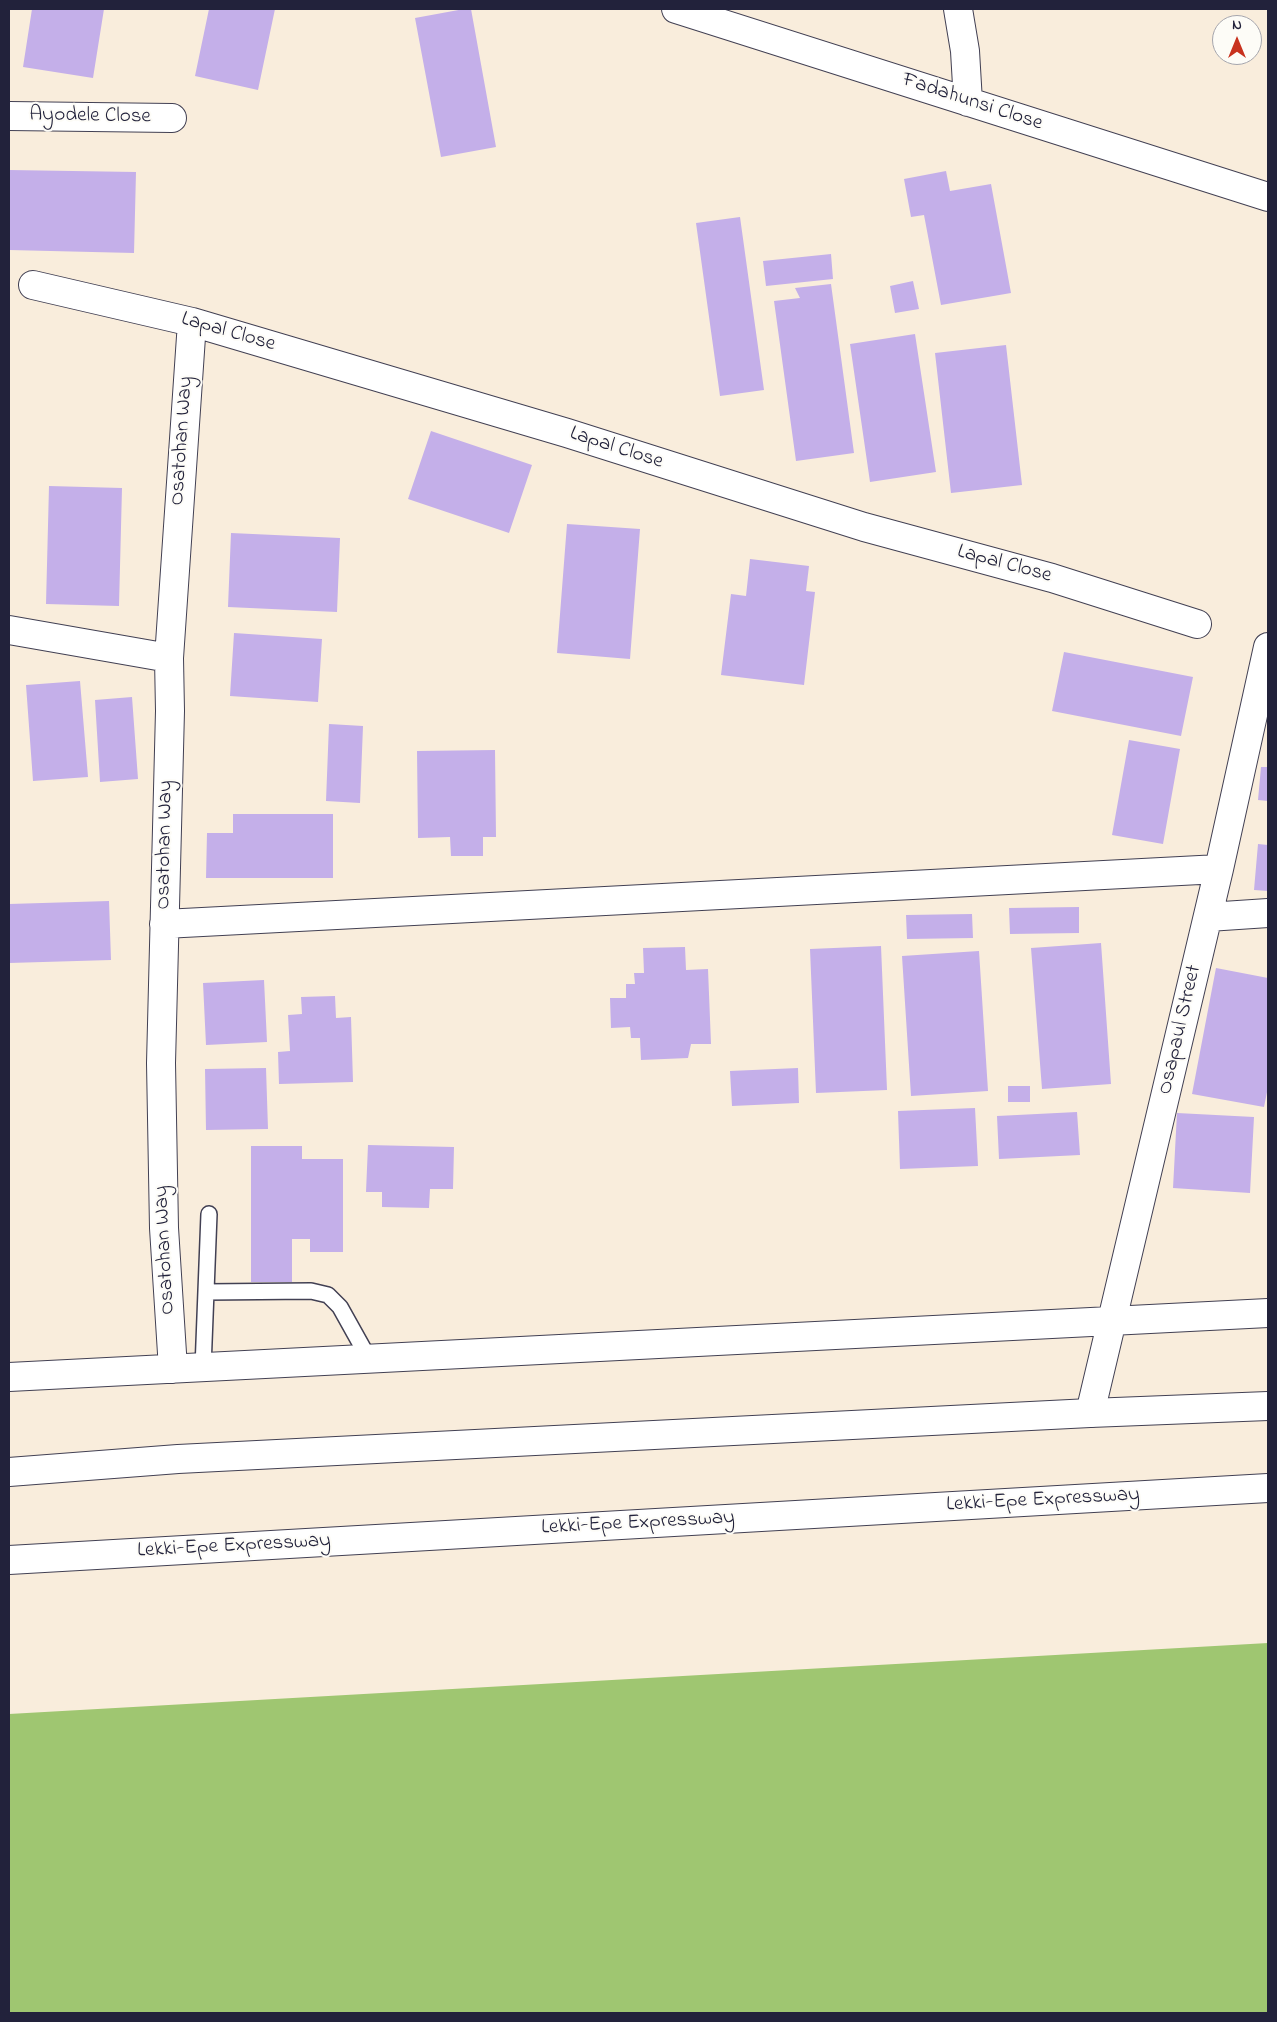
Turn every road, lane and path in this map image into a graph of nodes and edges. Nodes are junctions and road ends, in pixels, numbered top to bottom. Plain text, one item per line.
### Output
1 (676, 9) edge
2 (958, 9) edge
3 (968, 102) junction
4 (9, 116) edge
5 (172, 118) dead end
6 (1268, 197) edge
7 (33, 285) dead end
8 (192, 322) junction
9 (1197, 624) dead end
10 (9, 630) edge
11 (1268, 647) edge
12 (169, 658) junction
13 (1260, 728) edge
14 (1219, 869) junction
15 (1268, 913) edge
16 (1208, 917) junction
17 (164, 924) junction
18 (209, 1214) dead end
19 (207, 1292) junction
20 (1268, 1312) edge
21 (1112, 1321) junction
22 (369, 1359) junction
23 (203, 1368) junction
24 (172, 1369) junction
25 (9, 1377) edge
26 (1268, 1406) edge
27 (1090, 1412) junction
28 (9, 1472) edge
29 (1268, 1488) edge
30 (9, 1560) edge

1 - 3 main road, Fadahunsi Close
2 - 3 main road
3 - 6 main road, Fadahunsi Close
4 - 5 main road, Ayodele Close
7 - 8 main road, Lapal Close
8 - 9 main road, Lapal Close
8 - 12 main road, Osatohan Way
10 - 12 main road
11 - 13 main road, Osapaul Street
12 - 17 main road, Osatohan Way
13 - 14 main road, Osapaul Street
14 - 16 main road, Osapaul Street
14 - 17 main road
15 - 16 main road
16 - 21 main road, Osapaul Street
17 - 24 main road, Osatohan Way
18 - 19 lane
19 - 22 lane
19 - 23 lane
20 - 21 main road
21 - 22 main road
21 - 27 main road, Osapaul Street
22 - 23 main road
23 - 24 main road
24 - 25 main road
26 - 27 main road
27 - 28 main road
29 - 30 main road, Lekki-Epe Expressway

